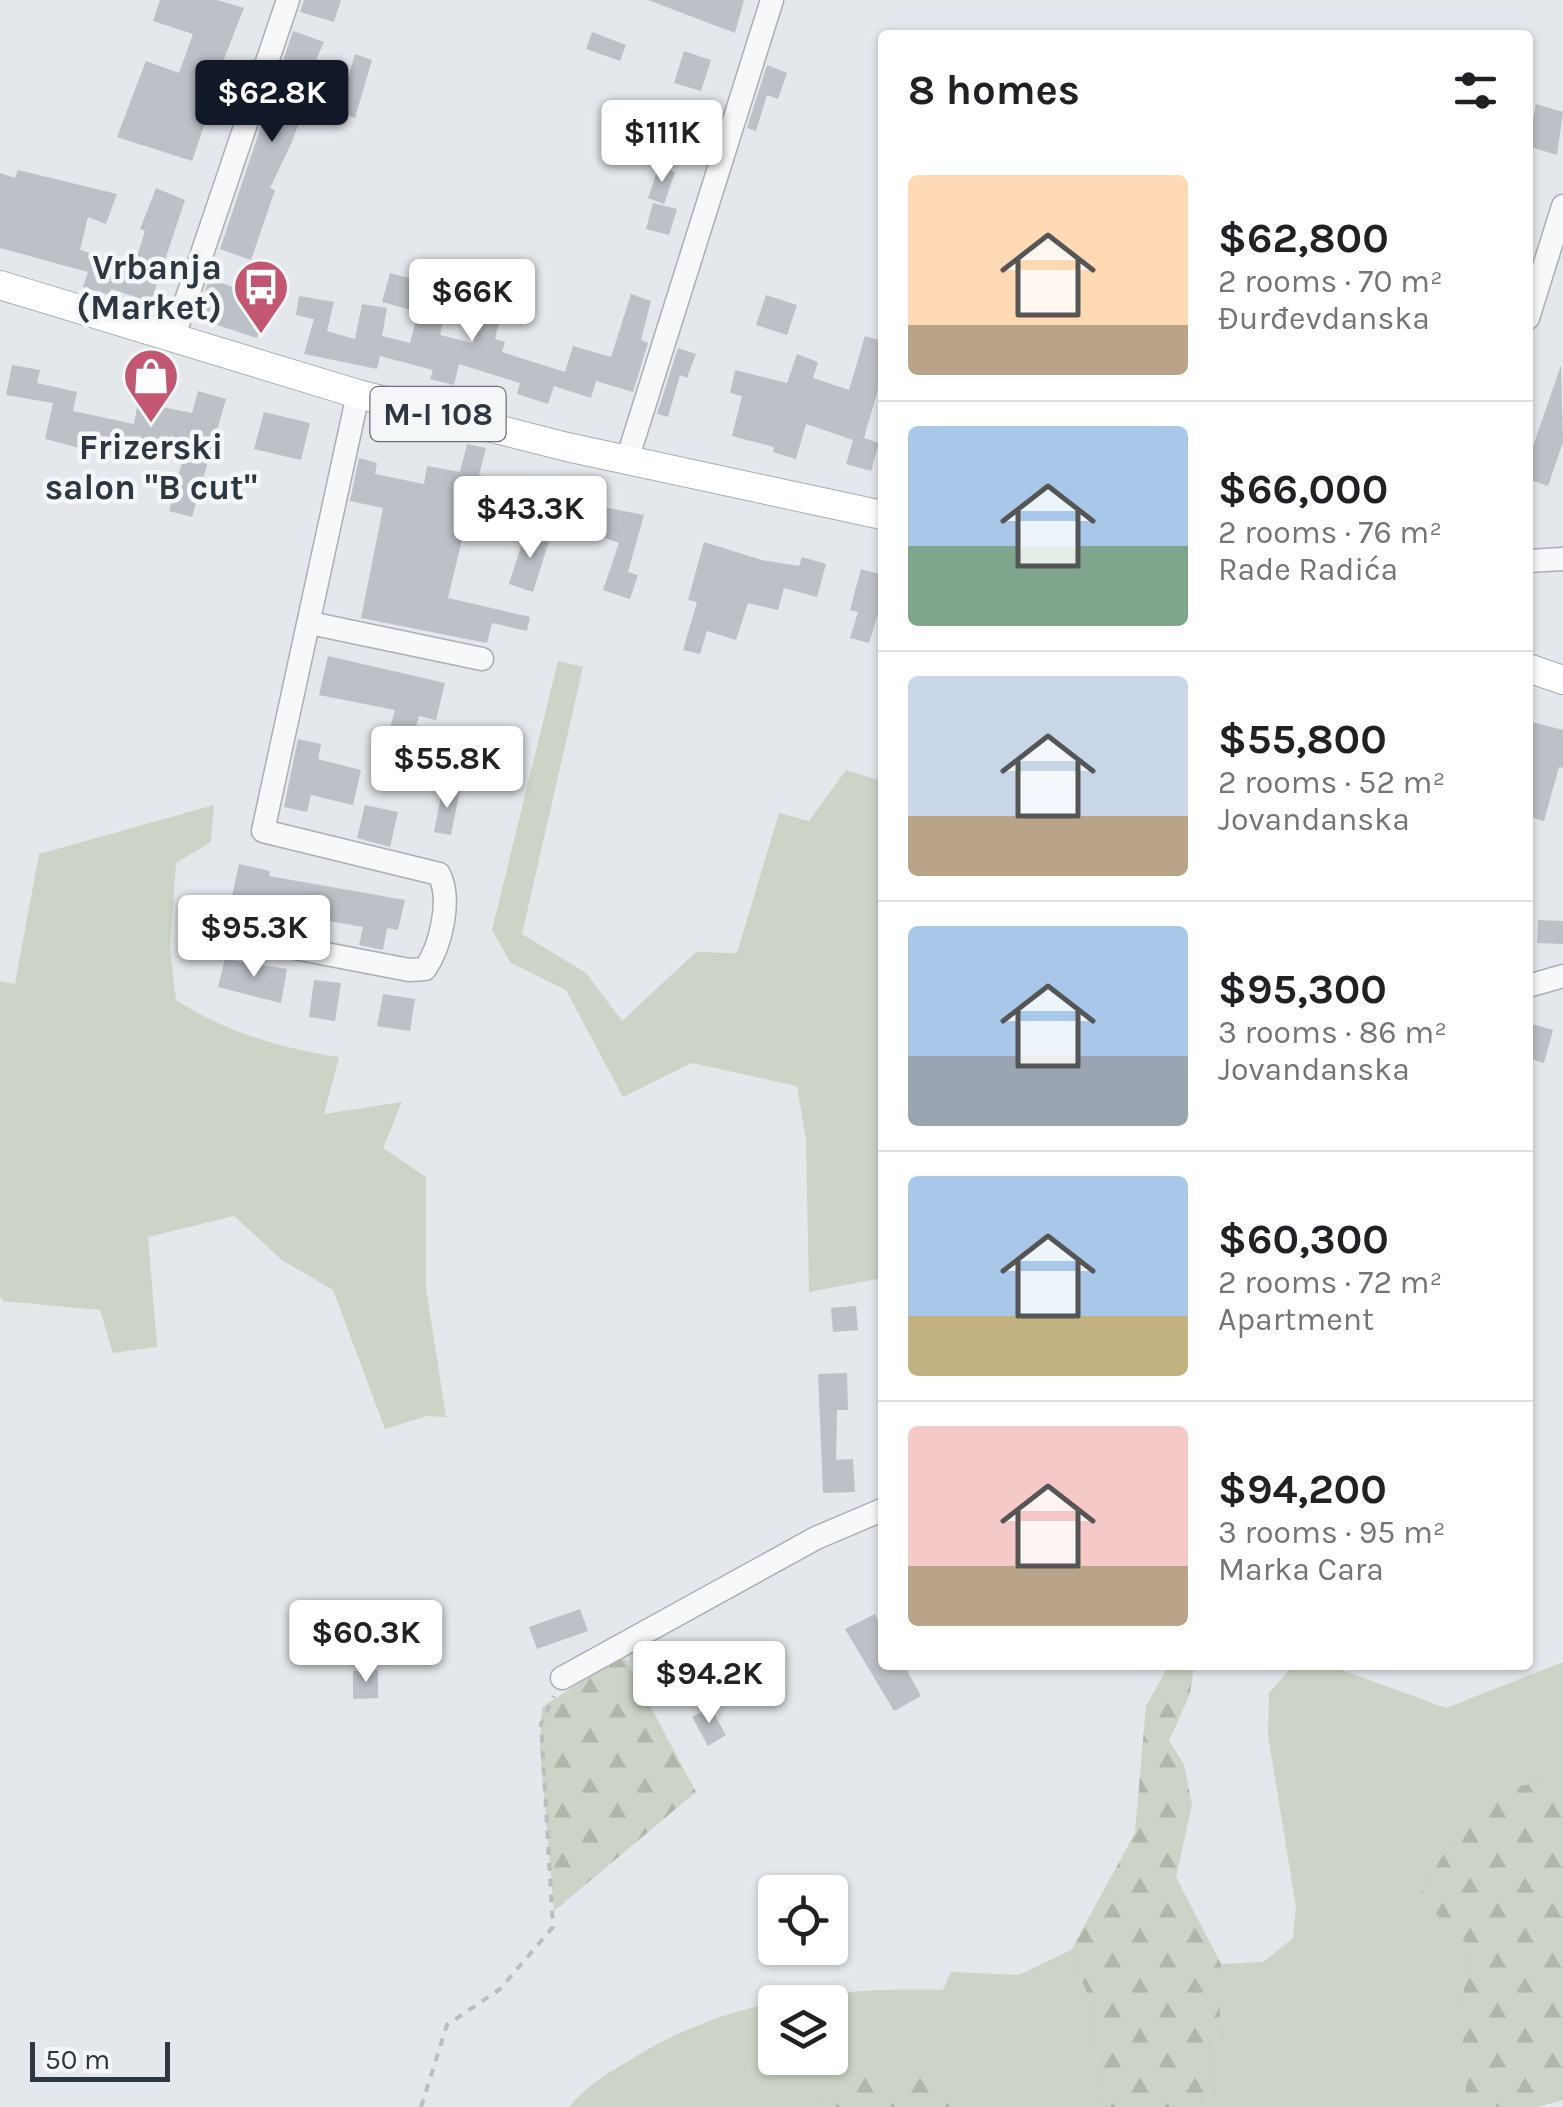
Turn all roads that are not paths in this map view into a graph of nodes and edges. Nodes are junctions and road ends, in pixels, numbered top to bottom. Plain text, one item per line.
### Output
1 (288, 0) edge
2 (772, 0) edge
3 (1563, 206) edge
4 (0, 285) edge
5 (1533, 302) edge
6 (173, 339) junction
7 (358, 394) junction
8 (627, 460) junction
9 (878, 514) edge
10 (1563, 559) edge
11 (1533, 561) edge
12 (310, 624) junction
13 (482, 658) dead end
14 (1533, 670) edge
15 (1563, 680) edge
16 (238, 937) dead end
17 (1563, 976) edge
18 (1533, 985) edge
19 (878, 1512) edge
20 (562, 1678) road end

1 - 6 street
2 - 8 street
3 - 5 street
4 - 6 main road, M-I 108
6 - 7 main road, M-I 108
7 - 8 main road, M-I 108
7 - 12 street
8 - 9 main road, M-I 108
10 - 11 street
12 - 13 street
12 - 16 street
14 - 15 main road
17 - 18 street
19 - 20 street

